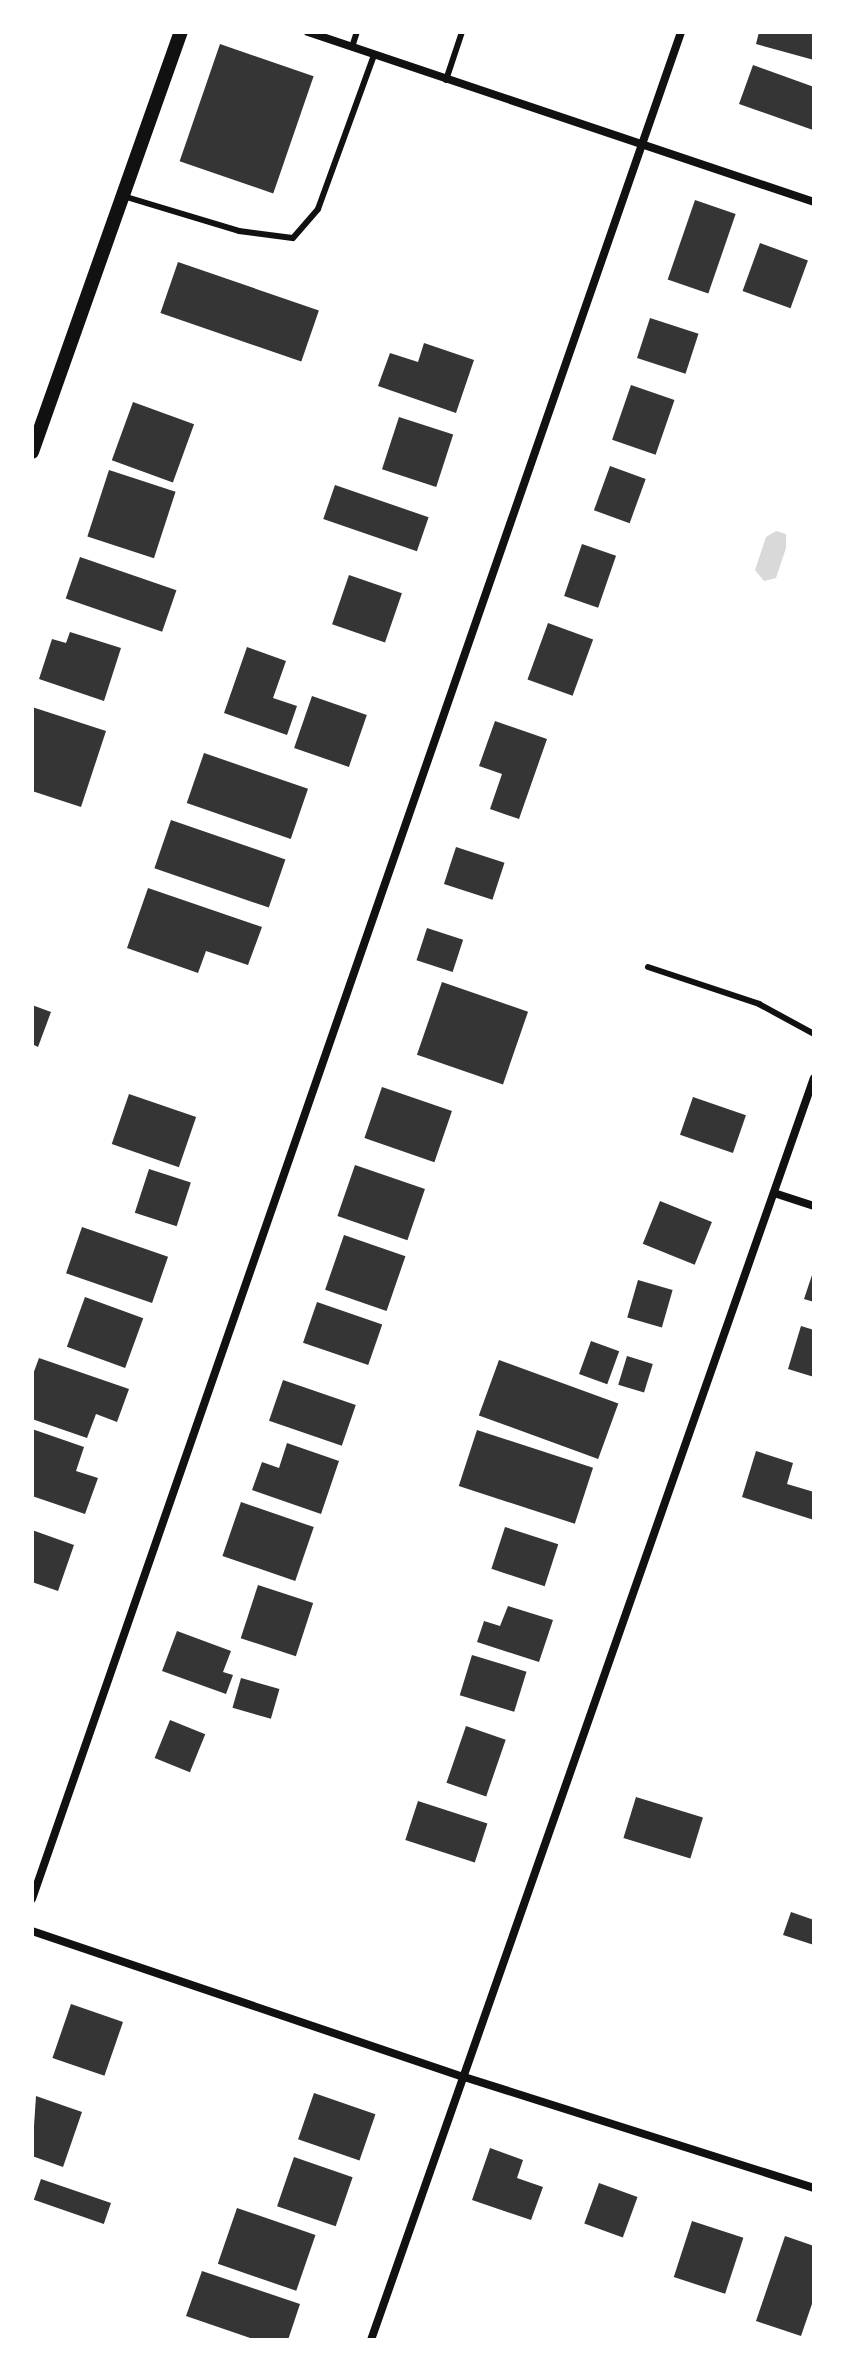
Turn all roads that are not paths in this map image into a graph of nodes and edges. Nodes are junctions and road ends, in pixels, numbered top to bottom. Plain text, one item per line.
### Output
1 (181, 32) edge
2 (308, 32) edge
3 (357, 32) edge
4 (462, 32) edge
5 (681, 32) edge
6 (352, 47) junction
7 (374, 55) junction
8 (446, 80) junction
9 (641, 147) junction
10 (123, 196) junction
11 (814, 202) edge
12 (32, 452) edge
13 (648, 967) dead end
14 (814, 1034) edge
15 (814, 1078) edge
16 (774, 1193) junction
17 (814, 1206) edge
18 (32, 1899) edge
19 (32, 1931) edge
20 (461, 2076) junction
21 (814, 2188) edge
22 (371, 2340) edge

1 - 10 street
2 - 6 street
3 - 6 lane
4 - 8 lane
5 - 9 street
6 - 7 street
7 - 8 street
7 - 10 lane
8 - 9 street
9 - 11 street
9 - 18 street
10 - 12 street
13 - 14 lane
15 - 16 street
16 - 17 street
16 - 20 street
19 - 20 street
20 - 21 street
20 - 22 street

